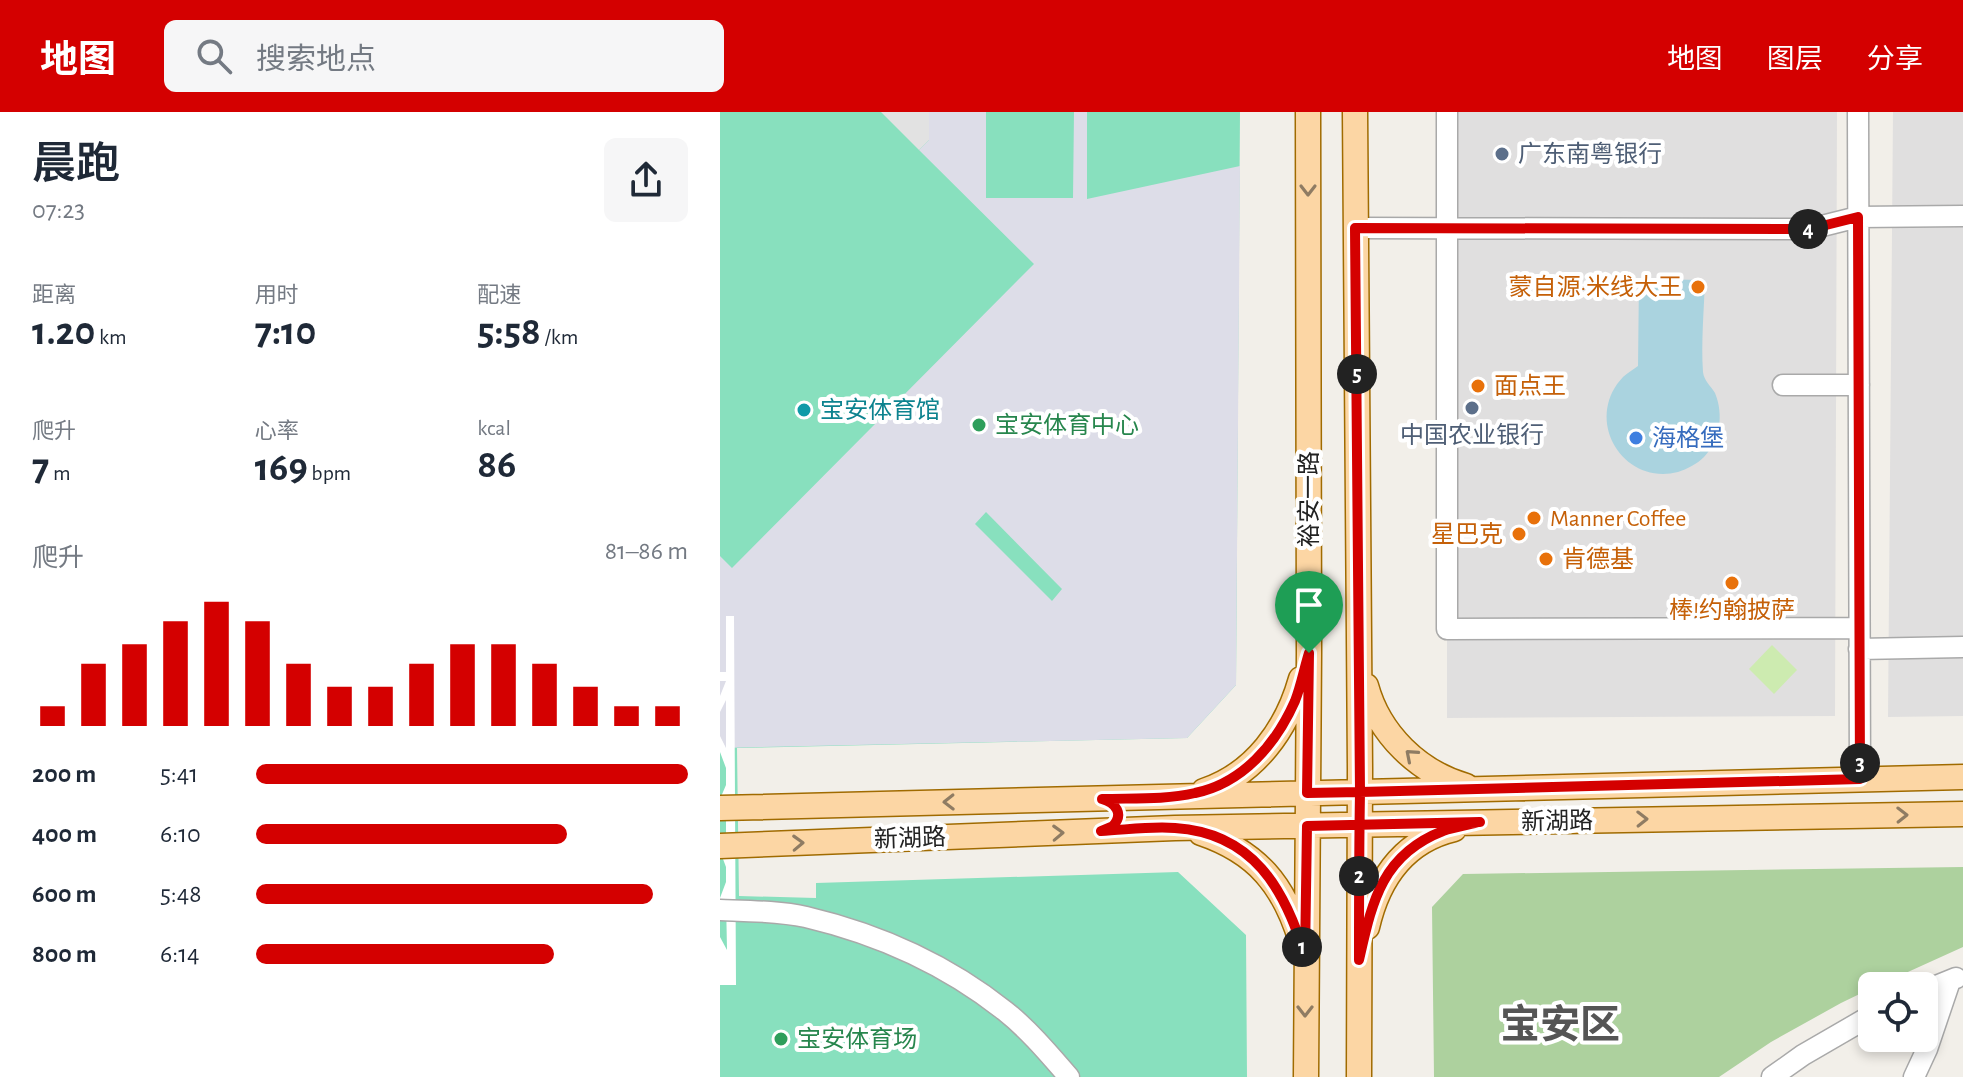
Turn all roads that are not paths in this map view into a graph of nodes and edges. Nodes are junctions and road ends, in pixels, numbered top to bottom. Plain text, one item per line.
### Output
1 (1308, 112) edge
2 (1355, 112) edge
3 (1447, 112) edge
4 (1858, 112) edge
5 (1963, 216) edge
6 (1858, 217) junction
7 (1355, 228) junction
8 (1446, 228) junction
9 (1783, 385) dead end
10 (1859, 385) junction
11 (1859, 628) junction
12 (1360, 647) junction
13 (1963, 647) edge
14 (1859, 649) junction
15 (1309, 653) junction
16 (1963, 777) edge
17 (1860, 779) junction
18 (1479, 790) junction
19 (1360, 792) junction
20 (1307, 793) junction
21 (1172, 797) junction
22 (1102, 799) junction
23 (720, 808) edge
24 (1963, 814) edge
25 (1480, 822) junction
26 (1360, 825) junction
27 (1307, 826) junction
28 (1175, 828) junction
29 (1101, 831) junction
30 (720, 846) edge
31 (720, 910) edge
32 (1305, 956) junction
33 (1359, 960) junction
34 (1956, 978) edge
35 (1858, 1023) edge
36 (1069, 1077) edge
37 (1306, 1077) edge
38 (1359, 1077) edge
39 (1772, 1077) edge
40 (1914, 1077) edge

1 -> 15 main road, 裕安一路
2 - 7 main road, 裕安一路
3 - 8 street
4 - 6 street
5 - 6 street
6 - 8 street
6 - 10 street
7 - 8 street
7 - 12 main road, 裕安一路
8 - 11 street
9 - 10 street
10 - 11 street
11 - 14 street
18 -> 12 main road
12 - 19 main road, 裕安一路
13 - 14 street
14 - 17 street
15 - 20 main road, 裕安一路
15 - 21 main road
16 - 17 main road, 新湖路
17 - 18 main road, 新湖路
18 - 19 main road, 新湖路
19 - 20 main road, 新湖路
19 - 26 main road, 裕安一路
20 - 21 main road, 新湖路
20 - 27 main road, 裕安一路
21 - 22 main road, 新湖路
22 -> 23 main road, 新湖路
22 - 29 main road
25 -> 24 main road, 新湖路
25 - 26 main road, 新湖路
25 - 33 main road
26 - 27 main road, 新湖路
26 - 33 main road, 裕安一路
27 - 28 main road, 新湖路
27 - 32 main road, 裕安一路
28 - 29 main road, 新湖路
28 - 32 main road
30 -> 29 main road, 新湖路
31 - 36 street
32 -> 37 main road, 裕安一路
33 - 38 main road, 裕安一路
34 - 40 street
35 - 39 street

